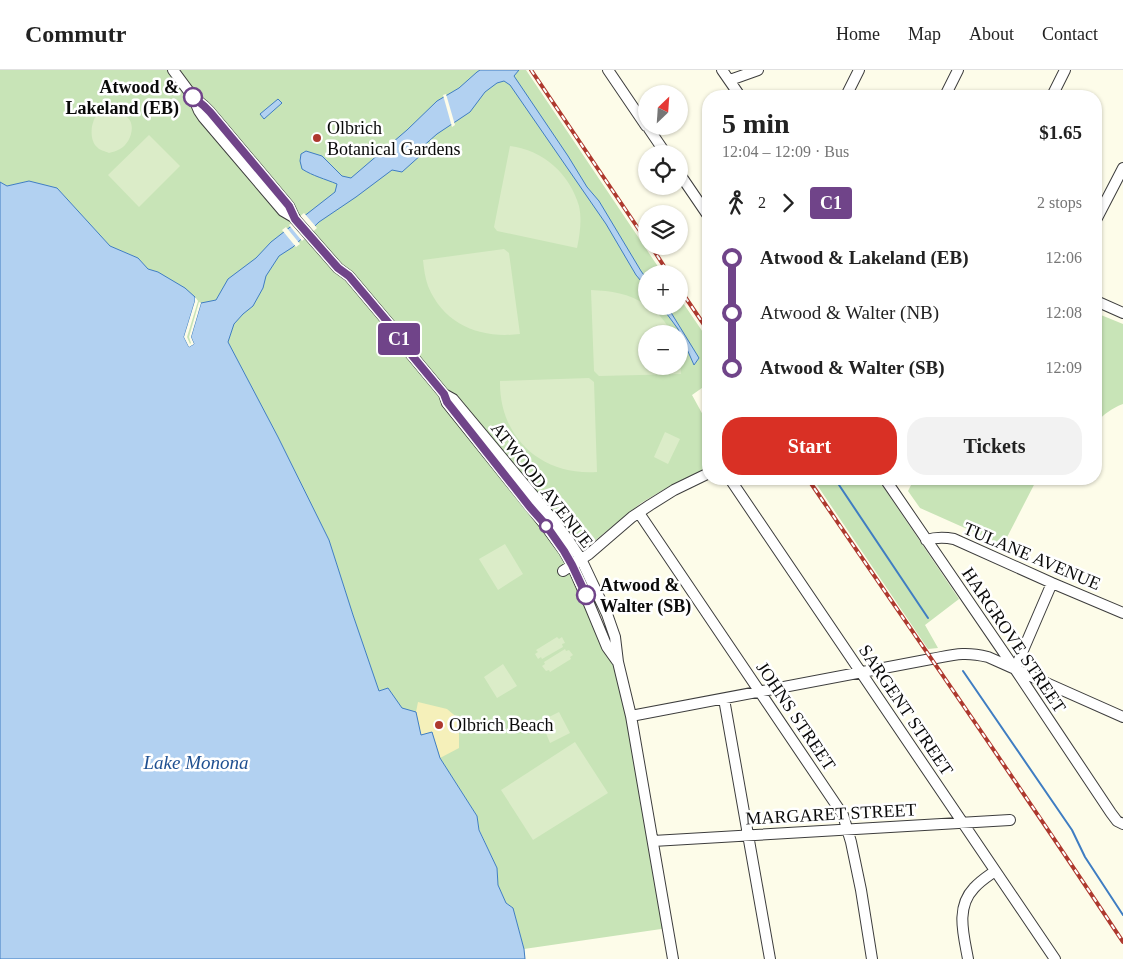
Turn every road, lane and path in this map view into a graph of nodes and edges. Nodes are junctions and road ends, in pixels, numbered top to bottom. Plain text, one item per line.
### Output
1 (173, 70) edge
2 (608, 70) edge
3 (722, 70) edge
4 (758, 70) edge
5 (859, 70) edge
6 (958, 70) edge
7 (1065, 70) edge
8 (730, 80) junction
9 (736, 90) edge
10 (849, 90) edge
11 (947, 90) edge
12 (1055, 90) edge
13 (638, 114) edge
14 (1123, 168) edge
15 (688, 186) edge
16 (702, 207) edge
17 (1102, 208) edge
18 (1102, 304) edge
19 (1123, 313) edge
20 (702, 477) edge
21 (734, 485) edge
22 (889, 485) edge
23 (639, 513) junction
24 (926, 540) junction
25 (576, 562) junction
26 (563, 571) dead end
27 (1052, 583) junction
28 (1123, 613) edge
29 (1014, 669) junction
30 (861, 672) junction
31 (761, 692) junction
32 (724, 699) junction
33 (631, 716) junction
34 (1123, 717) edge
35 (1010, 820) dead end
36 (962, 822) junction
37 (1120, 822) edge
38 (848, 829) junction
39 (749, 834) junction
40 (653, 841) junction
41 (995, 871) junction
42 (673, 959) edge
43 (770, 959) edge
44 (872, 959) edge
45 (968, 959) edge
46 (1055, 959) edge

1 - 25 street, ATWOOD AVENUE
2 - 13 street
3 - 8 street
4 - 8 street
5 - 10 street
6 - 11 street
7 - 12 street
8 - 9 street
14 - 17 street
15 - 16 street
18 - 19 street
20 - 23 street
21 - 30 street, SARGENT STREET
22 - 24 street, HARGROVE STREET
23 - 25 street
23 - 31 street, JOHNS STREET
24 - 27 street, TULANE AVENUE
24 - 29 street, HARGROVE STREET
25 - 26 street
25 - 33 street, ATWOOD AVENUE
27 - 28 street, TULANE AVENUE
27 - 29 street
29 - 30 street
29 - 34 street
29 - 37 street, HARGROVE STREET
30 - 31 street
30 - 36 street, SARGENT STREET
31 - 32 street
31 - 38 street, JOHNS STREET
32 - 33 street
32 - 39 street
33 - 40 street, ATWOOD AVENUE
35 - 36 street, MARGARET STREET
36 - 38 street, MARGARET STREET
36 - 41 street, SARGENT STREET
38 - 39 street, MARGARET STREET
38 - 44 street, JOHNS STREET
39 - 40 street, MARGARET STREET
39 - 43 street
40 - 42 street, ATWOOD AVENUE
41 - 45 street
41 - 46 street, SARGENT STREET

